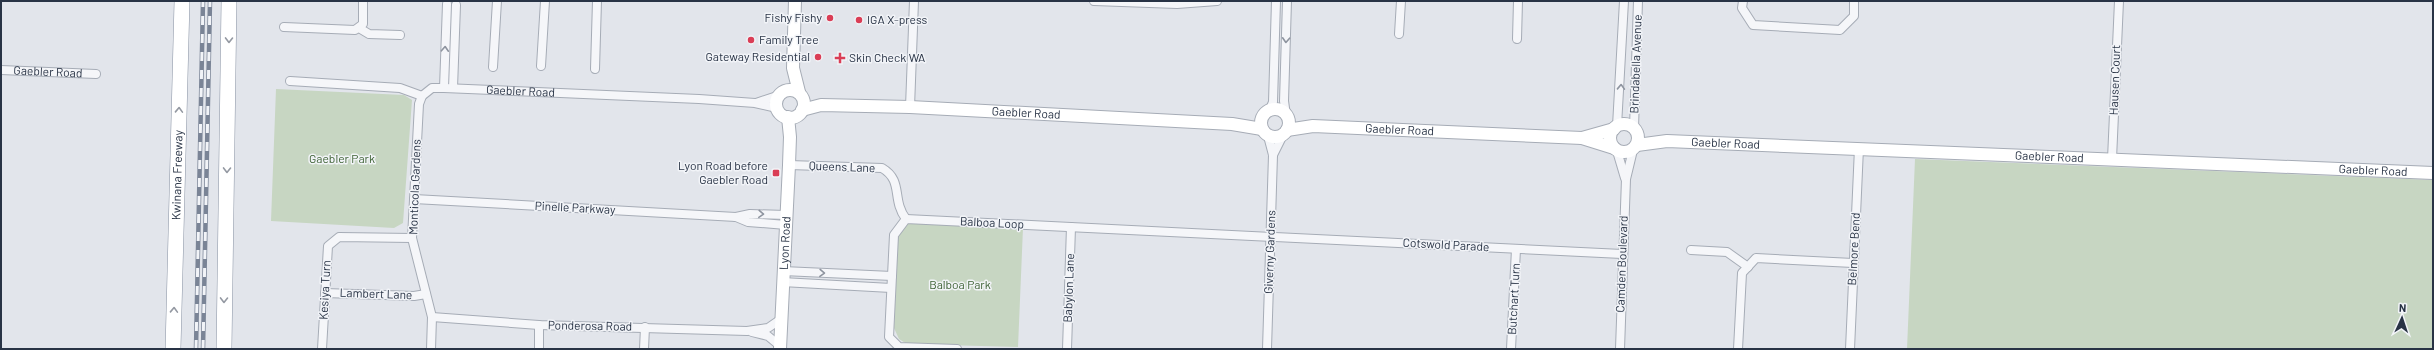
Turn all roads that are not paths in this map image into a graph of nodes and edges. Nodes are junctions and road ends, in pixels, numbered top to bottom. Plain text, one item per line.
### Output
1 (182, 1) edge
2 (229, 1) edge
3 (363, 1) edge
4 (497, 1) edge
5 (546, 1) edge
6 (597, 1) edge
7 (795, 1) edge
8 (914, 1) edge
9 (1094, 1) edge
10 (1217, 1) edge
11 (1276, 1) edge
12 (1287, 1) edge
13 (1401, 1) edge
14 (1518, 1) edge
15 (1624, 1) edge
16 (1638, 1) edge
17 (1743, 1) edge
18 (1854, 1) edge
19 (2118, 1) edge
20 (446, 3) edge
21 (459, 3) edge
22 (284, 26) dead end
23 (360, 28) junction
24 (1399, 34) dead end
25 (400, 35) dead end
26 (1517, 39) dead end
27 (541, 66) dead end
28 (493, 67) dead end
29 (793, 68) junction
30 (595, 69) dead end
31 (1, 70) edge
32 (96, 74) dead end
33 (290, 82) dead end
34 (444, 88) junction
35 (453, 88) junction
36 (782, 93) junction
37 (800, 94) junction
38 (422, 96) junction
39 (755, 103) junction
40 (821, 105) junction
41 (910, 107) junction
42 (777, 108) junction
43 (796, 114) junction
44 (1265, 123) junction
45 (1286, 124) junction
46 (1615, 128) junction
47 (1582, 138) junction
48 (1636, 139) junction
49 (1859, 148) junction
50 (1615, 150) junction
51 (1273, 155) junction
52 (2112, 159) junction
53 (790, 165) junction
54 (2433, 173) edge
55 (1626, 179) junction
56 (414, 199) junction
57 (906, 219) junction
58 (786, 220) junction
59 (1071, 227) junction
60 (1271, 236) junction
61 (412, 238) junction
62 (1516, 249) junction
63 (1691, 250) dead end
64 (1622, 254) junction
65 (1853, 263) junction
66 (1748, 267) junction
67 (892, 276) junction
68 (783, 277) junction
69 (892, 288) junction
70 (325, 292) junction
71 (426, 294) junction
72 (432, 316) junction
73 (780, 318) junction
74 (539, 325) junction
75 (645, 327) junction
76 (747, 331) junction
77 (780, 348) edge
78 (899, 348) edge
79 (173, 349) edge
80 (224, 349) edge
81 (322, 349) edge
82 (431, 349) edge
83 (538, 349) edge
84 (644, 349) edge
85 (957, 349) edge
86 (1067, 349) edge
87 (1267, 349) edge
88 (1511, 349) edge
89 (1620, 349) edge
90 (1738, 349) edge
91 (1850, 349) edge

79 -> 1 highway, Kwinana Freeway
2 -> 80 highway
3 - 23 street
4 - 28 street
5 - 27 street
6 - 30 street
7 - 29 street
8 - 41 street
9 - 10 street
11 - 44 street
12 -> 45 street
13 - 24 street
14 - 26 street
46 -> 15 street, Brindabella Avenue
16 - 48 street, Brindabella Avenue
17 - 18 street
19 - 52 street, Hausen Court
20 - 21 street
34 -> 20 street
21 - 35 street
22 - 23 street
23 - 25 street
29 - 36 street
29 - 37 street
31 - 32 street, Gaebler Road
33 - 38 street
34 - 35 street, Gaebler Road
34 - 38 street, Gaebler Road
35 - 39 street, Gaebler Road
36 - 37 street
36 - 39 street, Gaebler Road
36 - 42 street
37 - 40 street, Gaebler Road
37 - 43 street
38 - 56 street, Monticola Gardens
39 - 42 street, Gaebler Road
40 - 41 street, Gaebler Road
40 - 43 street, Gaebler Road
41 - 44 street, Gaebler Road
42 - 43 street
43 - 53 street, Lyon Road
44 - 45 street, Gaebler Road
44 - 45 street, Gaebler Road
44 - 51 street, Giverny Gardens
45 - 47 street, Gaebler Road
45 - 51 street, Giverny Gardens
46 - 47 street, Gaebler Road
46 - 48 street
46 - 50 street
47 - 50 street, Gaebler Road
48 - 49 street, Gaebler Road
48 - 50 street
48 - 55 street, Camden Boulevard
49 - 52 street, Gaebler Road
49 - 65 street, Belmore Bend
50 - 55 street, Camden Boulevard
51 - 60 street, Giverny Gardens
52 - 54 street, Gaebler Road
53 - 57 street, Queens Lane
53 - 58 street, Lyon Road
55 - 64 street, Camden Boulevard
56 - 58 street, Pinelle Parkway
56 - 61 street, Monticola Gardens
57 - 59 street, Balboa Loop
57 - 67 street
58 - 68 street, Lyon Road
59 - 60 street, Balboa Loop
59 - 86 street, Babylon Lane
60 - 62 street, Cotswold Parade
60 - 87 street, Giverny Gardens
61 - 70 street, Kesiya Turn
61 - 71 street, Monticola Gardens
62 - 64 street, Cotswold Parade
62 - 88 street, Butchart Turn
63 - 66 street
64 - 89 street, Camden Boulevard
65 - 66 street
65 - 91 street, Belmore Bend
66 - 90 street
68 -> 67 street
67 - 69 street
68 - 69 street
68 - 73 street, Lyon Road
69 - 78 street
70 - 71 street, Lambert Lane
70 - 81 street, Kesiya Turn
71 - 72 street, Monticola Gardens
72 - 74 street, Ponderosa Road
72 - 82 street, Monticola Gardens
73 - 76 street, Ponderosa Road
73 - 77 street, Lyon Road
74 - 75 street, Ponderosa Road
74 - 83 street
75 - 76 street, Ponderosa Road
75 - 84 street
76 - 77 street, Ponderosa Road
78 - 85 street

